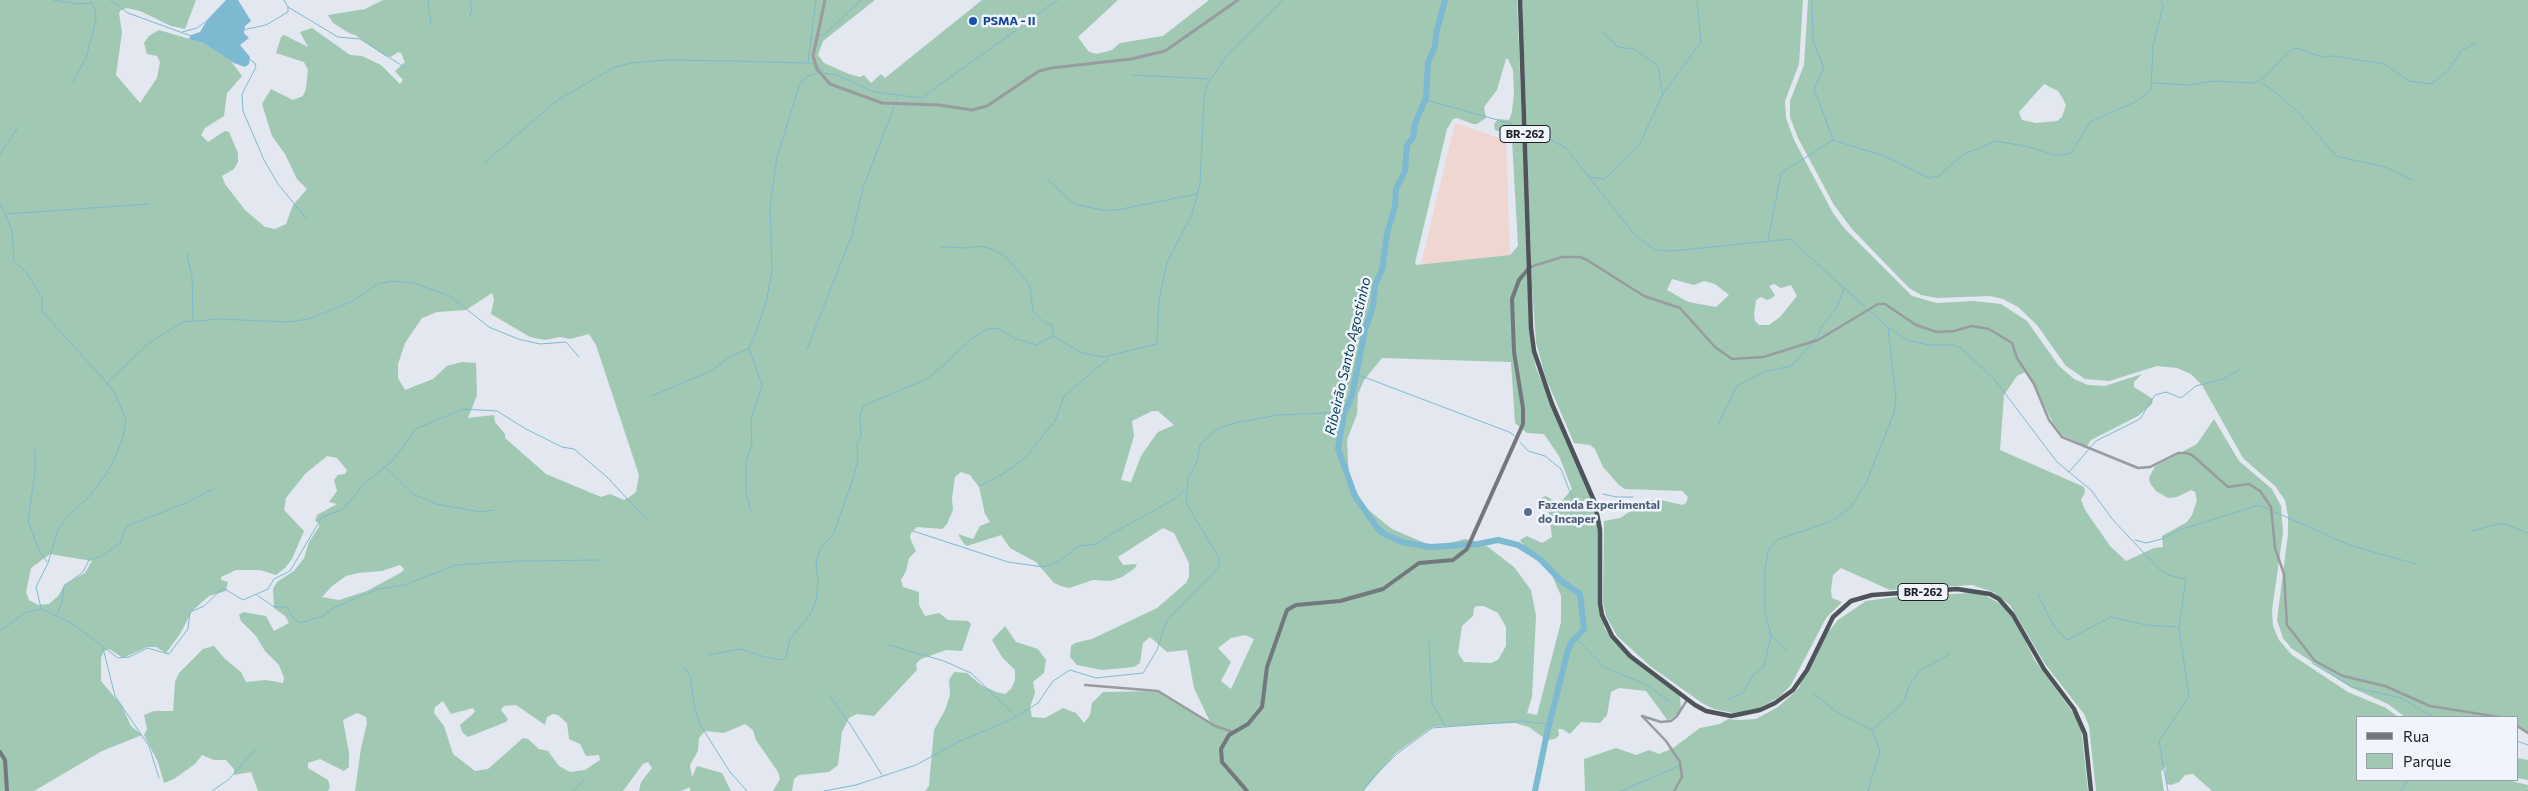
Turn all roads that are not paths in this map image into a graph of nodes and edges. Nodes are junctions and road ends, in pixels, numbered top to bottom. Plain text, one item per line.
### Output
1 (825, 0) edge
2 (1238, 0) edge
3 (1520, 0) edge
4 (1530, 267) junction
5 (1085, 686) dead end
6 (1687, 700) junction
7 (2493, 716) edge
8 (1232, 732) junction
9 (0, 752) edge
10 (8, 791) edge
11 (1247, 791) edge
12 (1674, 791) edge
13 (2091, 791) edge

1 - 2 street
3 - 4 highway, BR-262
4 - 6 highway, BR-262
4 - 7 street
4 - 8 main road
5 - 8 street
6 - 12 street
6 - 13 highway, BR-262
8 - 11 main road
9 - 10 main road

